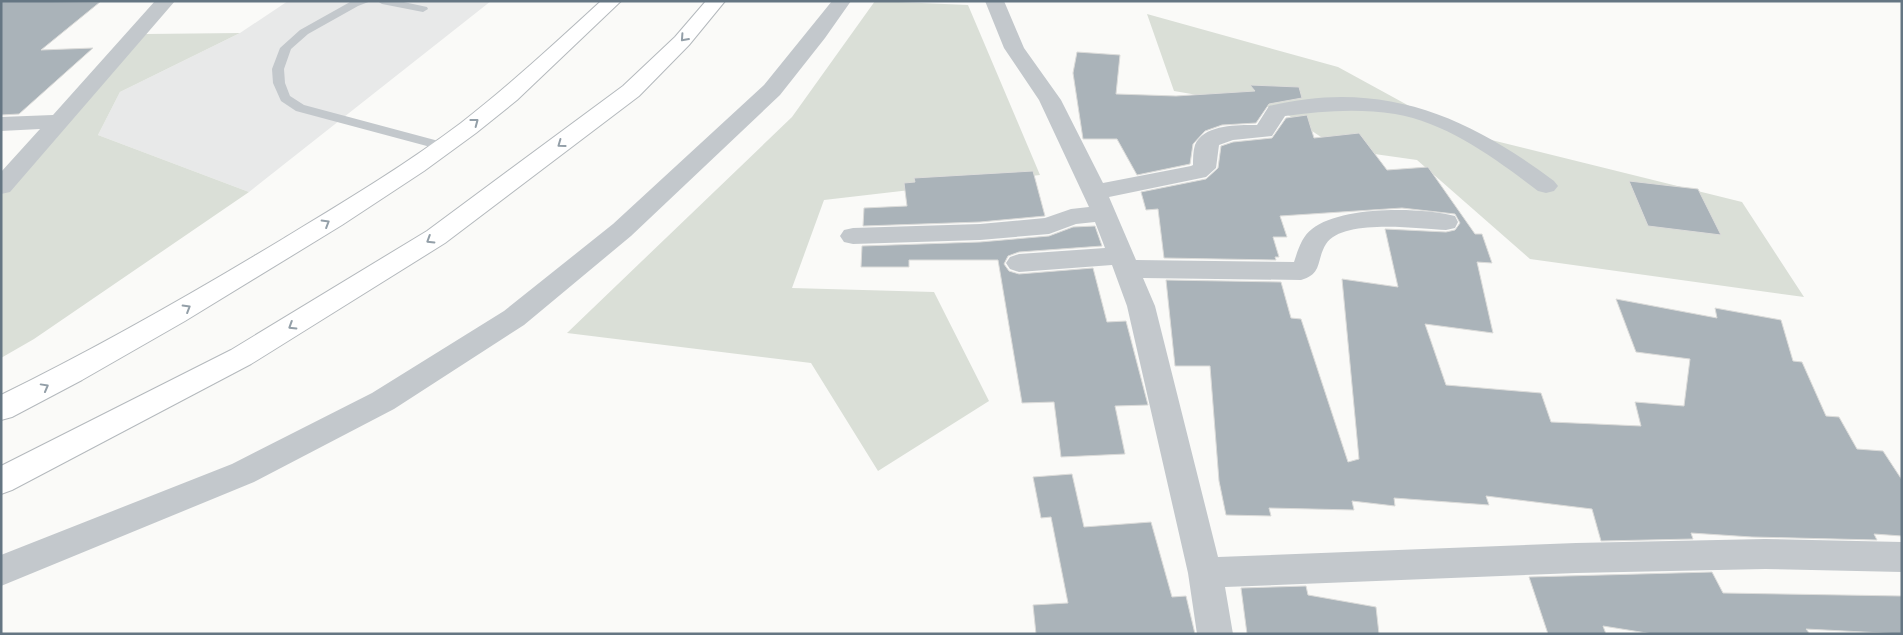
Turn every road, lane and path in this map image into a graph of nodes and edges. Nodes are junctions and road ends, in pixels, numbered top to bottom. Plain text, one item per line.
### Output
1 (166, 1) edge
2 (366, 1) edge
3 (382, 1) edge
4 (612, 1) edge
5 (716, 1) edge
6 (842, 1) edge
7 (994, 1) edge
8 (423, 9) dead end
9 (58, 121) junction
10 (1, 124) edge
11 (442, 146) junction
12 (1546, 186) dead end
13 (1, 187) edge
14 (1099, 202) junction
15 (1446, 222) dead end
16 (853, 236) dead end
17 (1019, 263) dead end
18 (1123, 263) junction
19 (1, 409) edge
20 (1, 481) edge
21 (1902, 557) edge
22 (1, 571) edge
23 (1205, 573) junction
24 (1215, 634) edge

1 - 9 street
2 - 11 lane
3 - 8 lane
11 -> 4 highway
5 -> 20 highway
6 - 22 street
7 - 14 street
9 - 10 street
9 - 13 street
19 -> 11 highway
12 - 14 street
14 - 16 street
14 - 18 street
15 - 18 street
17 - 18 street
18 - 23 street
21 - 23 street
23 - 24 street

